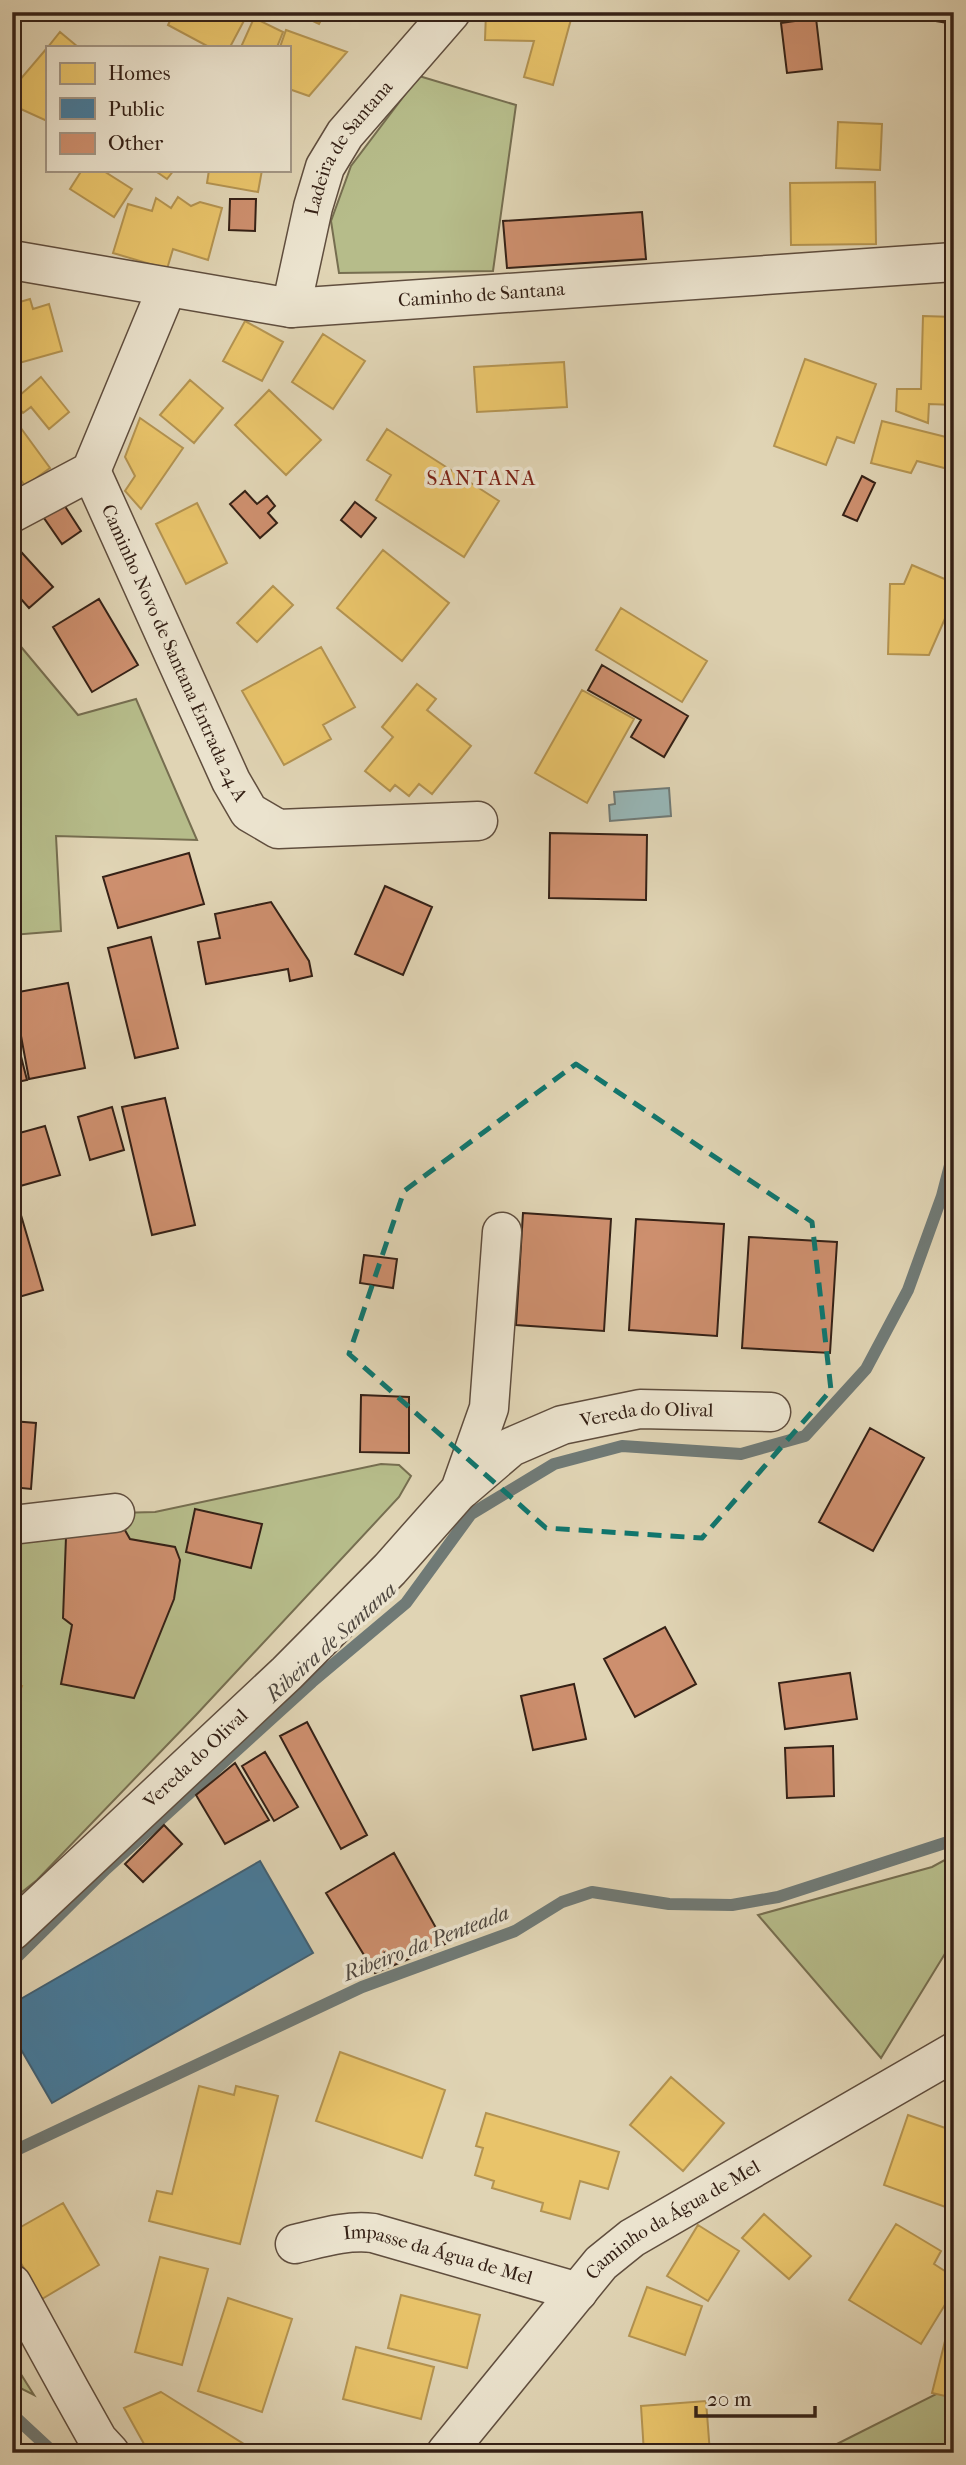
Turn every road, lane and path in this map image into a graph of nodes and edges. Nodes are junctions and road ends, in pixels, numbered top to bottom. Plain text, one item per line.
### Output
1 (451, 12) edge
2 (12, 260) edge
3 (954, 262) edge
4 (167, 288) junction
5 (291, 308) junction
6 (91, 471) junction
7 (12, 513) edge
8 (478, 821) dead end
9 (502, 1232) dead end
10 (771, 1412) dead end
11 (460, 1490) junction
12 (115, 1513) dead end
13 (12, 1525) edge
14 (12, 1931) edge
15 (954, 2052) edge
16 (295, 2244) dead end
17 (12, 2284) edge
18 (578, 2292) junction
19 (110, 2453) edge
20 (446, 2453) edge

1 - 5 street, Ladeira de Santana
2 - 4 street, Caminho de Santana
3 - 5 street, Caminho de Santana
4 - 5 street, Caminho de Santana
4 - 6 street
6 - 7 street
6 - 8 street, Caminho Novo de Santana Entrada 24 A
9 - 11 street, Vereda do Olival
10 - 11 street, Vereda do Olival
11 - 14 street, Vereda do Olival
12 - 13 street
15 - 18 street, Caminho da Água de Mel
16 - 18 street, Impasse da Água de Mel
17 - 19 street
18 - 20 street, Caminho da Água de Mel

